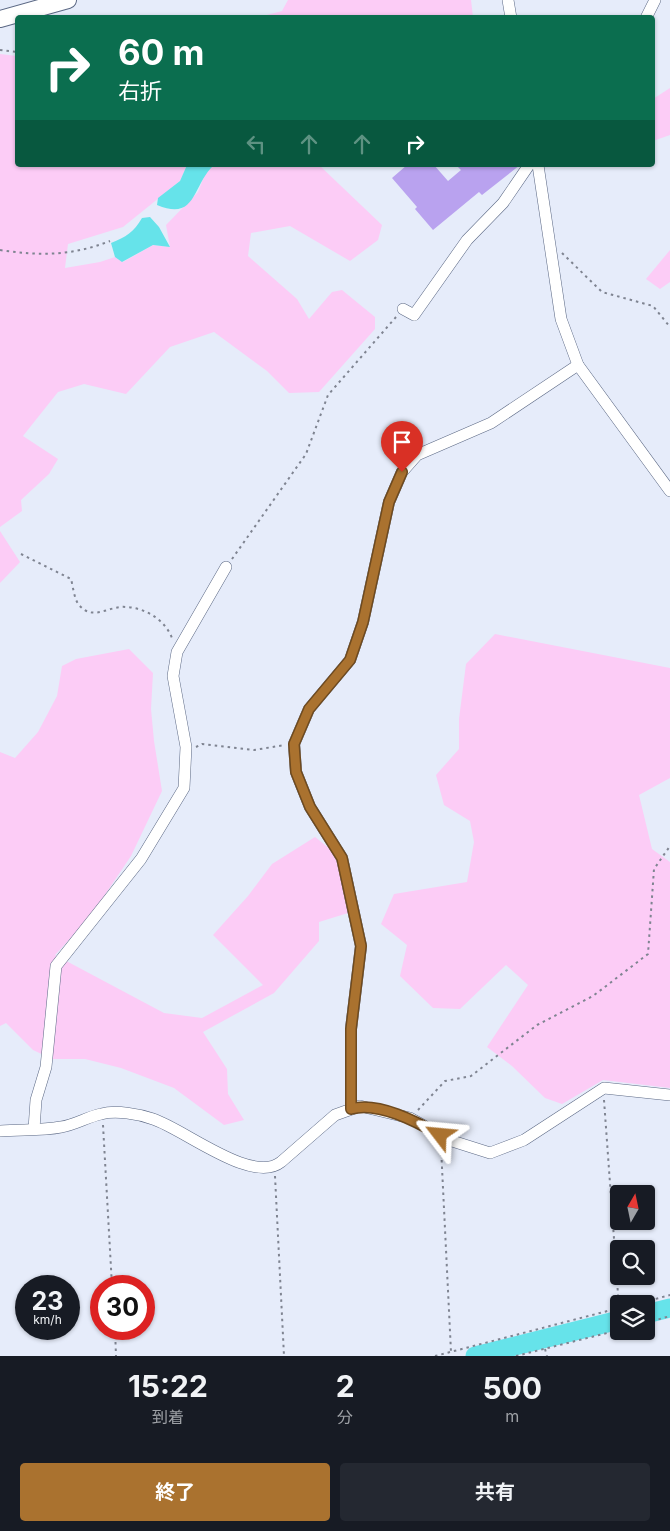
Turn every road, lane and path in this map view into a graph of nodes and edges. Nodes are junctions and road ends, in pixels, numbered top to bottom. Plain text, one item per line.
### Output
1 (68, 0) edge
2 (508, 0) edge
3 (655, 0) edge
4 (510, 15) edge
5 (648, 15) edge
6 (0, 19) edge
7 (0, 50) edge
8 (15, 52) edge
9 (528, 167) edge
10 (538, 167) edge
11 (110, 240) dead end
12 (549, 242) junction
13 (0, 250) edge
14 (403, 309) joint
15 (670, 326) edge
16 (578, 365) junction
17 (670, 491) edge
18 (21, 554) dead end
19 (226, 567) joint
20 (177, 652) junction
21 (294, 744) junction
22 (186, 751) junction
23 (670, 846) edge
24 (604, 1088) junction
25 (670, 1095) edge
26 (351, 1109) junction
27 (102, 1113) junction
28 (410, 1118) junction
29 (34, 1129) junction
30 (0, 1131) edge
31 (440, 1135) junction
32 (275, 1167) junction
33 (111, 1275) edge
34 (618, 1295) edge
35 (670, 1295) edge
36 (655, 1299) edge
37 (610, 1310) edge
38 (670, 1316) edge
39 (655, 1320) edge
40 (610, 1332) edge
41 (115, 1340) edge
42 (545, 1349) junction
43 (451, 1352) junction
44 (116, 1356) edge
45 (284, 1356) edge
46 (435, 1356) edge
47 (516, 1356) edge
48 (547, 1356) edge

1 - 6 highway
2 - 4 street
3 - 5 street
7 - 8 path
9 - 14 street
10 - 12 street
11 - 13 path
12 - 15 path
12 - 16 street
14 - 19 path
16 - 17 street
16 - 21 street
18 - 20 path
19 - 20 street
20 - 22 street
21 - 22 path
21 - 26 street
22 - 29 street
23 - 28 path
24 - 25 street
24 - 31 street
24 - 34 path
26 - 28 street
26 - 32 street
27 - 29 street
27 - 32 street
27 - 33 path
28 - 31 street
29 - 30 street
31 - 43 path
32 - 45 path
35 - 36 path
37 - 43 path
38 - 39 path
40 - 42 path
41 - 44 path
42 - 47 path
42 - 48 path
43 - 46 path

